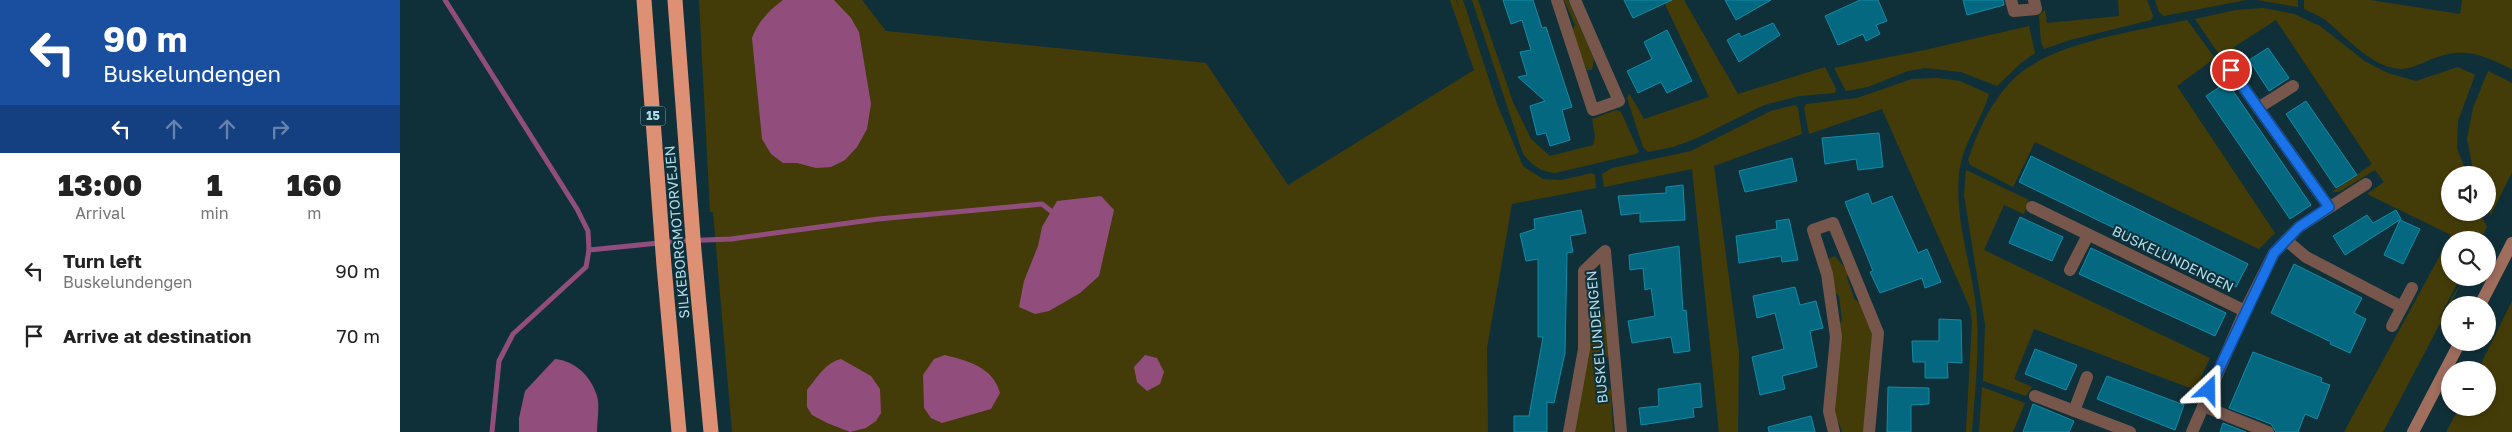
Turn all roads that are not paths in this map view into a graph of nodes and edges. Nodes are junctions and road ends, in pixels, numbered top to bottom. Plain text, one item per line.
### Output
1 (644, 0) edge
2 (675, 0) edge
3 (1557, 0) edge
4 (1575, 0) edge
5 (2011, 0) edge
6 (2034, 0) edge
7 (2231, 70) dead end
8 (2293, 86) dead end
9 (2258, 108) junction
10 (2366, 184) dead end
11 (2032, 207) dead end
12 (2329, 207) junction
13 (2088, 234) junction
14 (2286, 240) junction
15 (2512, 243) edge
16 (2070, 270) dead end
17 (2412, 288) dead end
18 (2485, 296) edge
19 (2402, 307) junction
20 (2245, 311) junction
21 (2392, 326) dead end
22 (2455, 351) edge
23 (2087, 377) dead end
24 (2035, 396) dead end
25 (2203, 406) junction
26 (2074, 410) junction
27 (680, 432) edge
28 (711, 432) edge
29 (1569, 432) edge
30 (1621, 432) edge
31 (1834, 432) edge
32 (1869, 432) edge
33 (2130, 432) edge
34 (2192, 432) edge
35 (2268, 432) edge
36 (2413, 432) edge

1 - 27 highway, SILKEBORGMOTORVEJEN / 15
2 - 28 highway, SILKEBORGMOTORVEJEN / 15
3 - 4 street
5 - 6 street
7 - 9 street
8 - 9 street
9 - 12 street
10 - 12 street, BUSKELUNDENGEN
11 - 13 street, BUSKELUNDENGEN
12 - 14 street, BUSKELUNDENGEN
13 - 16 street
13 - 20 street, BUSKELUNDENGEN
14 - 19 street
14 - 20 street, BUSKELUNDENGEN
15 - 18 street
17 - 19 street
19 - 21 street
20 - 25 street, BUSKELUNDENGEN
22 - 36 street
23 - 26 street
24 - 26 street
25 - 34 street, BUSKELUNDENGEN
25 - 35 street
26 - 33 street
29 - 30 street, BUSKELUNDENGEN
31 - 32 street

